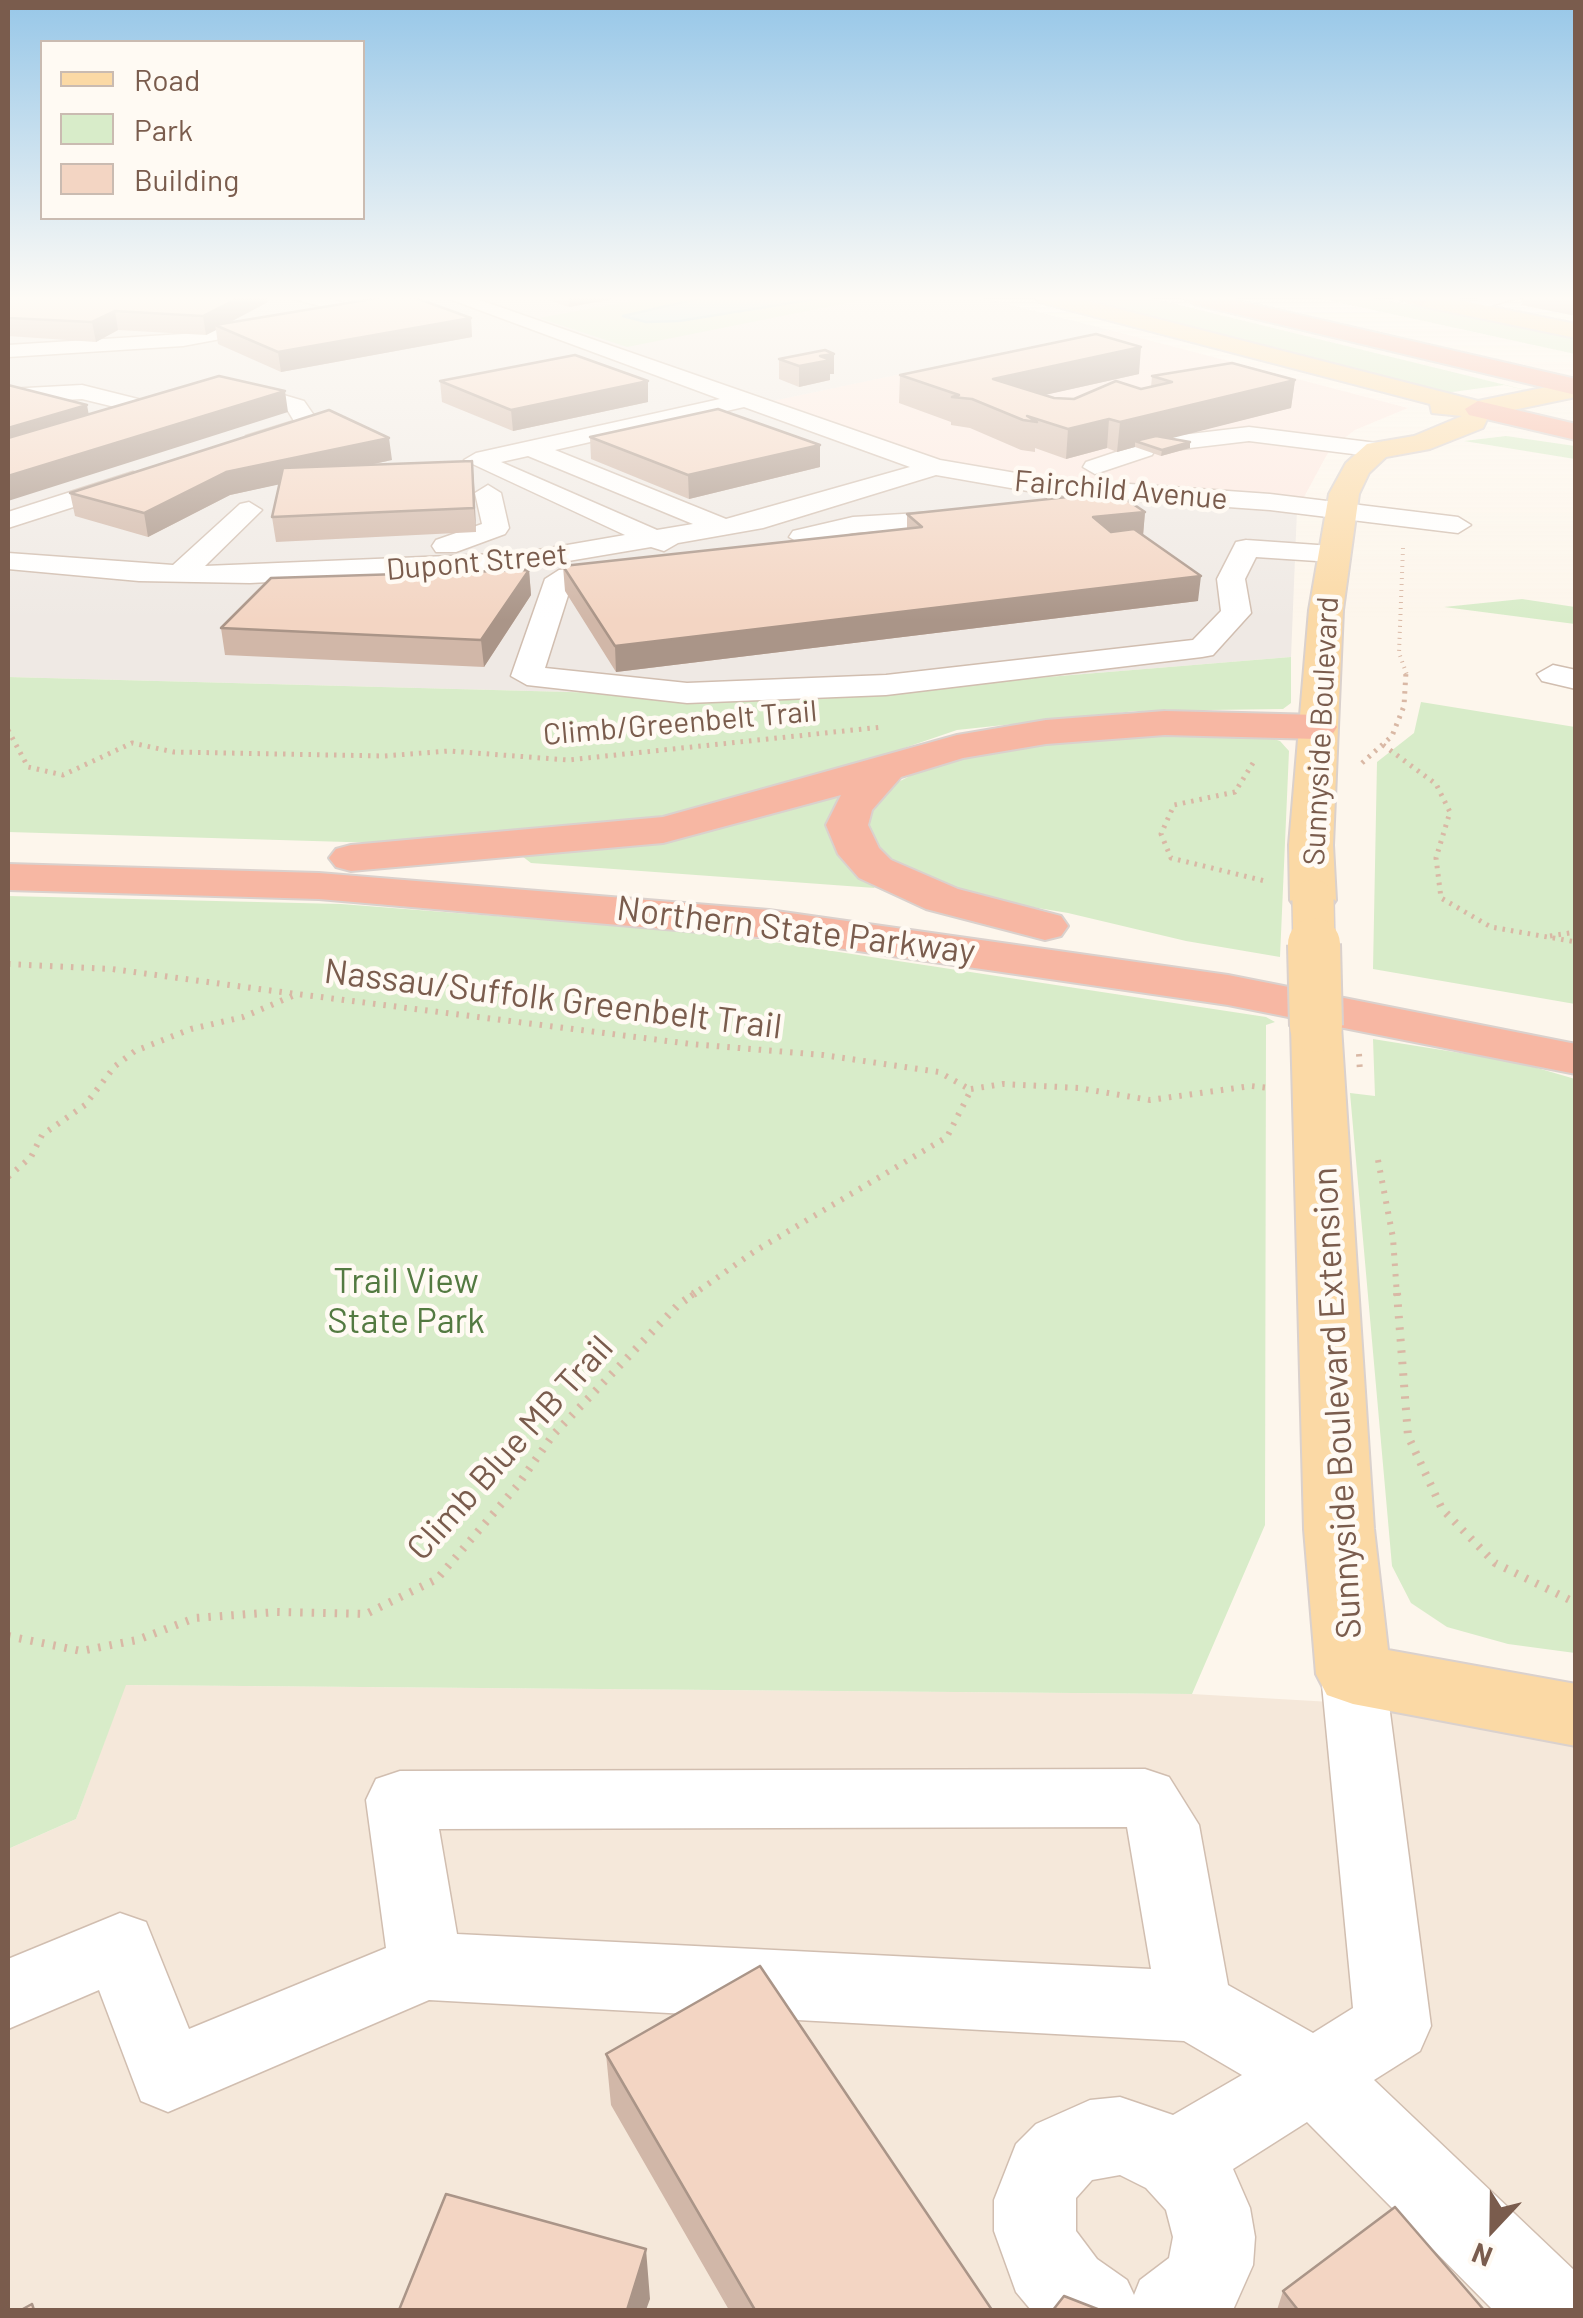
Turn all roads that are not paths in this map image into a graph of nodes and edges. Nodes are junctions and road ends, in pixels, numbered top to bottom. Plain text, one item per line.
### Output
1 (134, 405) edge
2 (293, 405) edge
3 (722, 405) edge
4 (761, 405) edge
5 (1463, 405) edge
6 (1495, 405) edge
7 (705, 409) junction
8 (1478, 409) junction
9 (838, 432) junction
10 (1576, 432) edge
11 (1173, 443) edge
12 (233, 448) edge
13 (530, 448) junction
14 (1143, 450) edge
15 (1377, 450) junction
16 (8, 454) edge
17 (935, 467) junction
18 (1095, 467) edge
19 (158, 472) edge
20 (1046, 486) junction
21 (488, 493) dead end
22 (1340, 509) junction
23 (249, 510) edge
24 (8, 520) edge
25 (1458, 525) dead end
26 (726, 528) junction
27 (660, 541) junction
28 (1332, 554) junction
29 (453, 556) junction
30 (538, 558) junction
31 (719, 558) edge
32 (8, 561) edge
33 (180, 574) junction
34 (277, 574) junction
35 (1318, 727) junction
36 (886, 770) junction
37 (8, 847) edge
38 (351, 858) junction
39 (8, 877) edge
40 (1046, 926) junction
41 (1576, 1025) edge
42 (1316, 1026) joint
43 (1576, 1059) edge
44 (1354, 1674) junction
45 (1576, 1714) edge
46 (426, 1966) junction
47 (8, 1994) edge
48 (1194, 2006) junction
49 (1314, 2075) junction
50 (1174, 2160) junction
51 (1097, 2310) edge
52 (1170, 2310) edge
53 (1552, 2310) edge

1 - 16 street
2 - 12 street
3 - 7 street
4 - 9 street, Fairchild Avenue
5 - 8 main road
6 - 8 main road
7 - 9 street
7 - 13 street
8 - 10 highway
8 - 15 main road
9 - 17 street, Fairchild Avenue
11 - 15 street
13 - 26 street
13 - 27 street
14 - 18 street
15 - 22 main road, Sunnyside Boulevard
17 - 20 street, Fairchild Avenue
17 - 26 street, Dupont Street
19 - 24 street
20 - 22 street, Fairchild Avenue
20 - 31 street
21 - 29 street
22 - 25 street, Fairchild Avenue
22 - 28 main road, Sunnyside Boulevard
23 - 33 street
26 - 27 street, Dupont Street
27 - 28 street
27 - 30 street, Dupont Street
28 - 35 main road, Sunnyside Boulevard
29 - 30 street, Dupont Street
29 - 34 street
30 - 34 street
32 - 33 street
33 - 34 street
35 - 36 highway
35 - 42 main road, Sunnyside Boulevard, bridge
36 - 38 highway
36 - 40 highway
37 - 38 highway, Northern State Parkway
38 - 40 highway, Northern State Parkway
39 - 43 highway, Northern State Parkway
40 - 41 highway, Northern State Parkway
42 - 44 main road, Sunnyside Boulevard Extension
44 - 45 main road, Sunnyside Boulevard Extension
44 - 49 street
46 - 47 street
46 - 48 street
46 - 48 street
48 - 49 street
49 - 50 street
49 - 53 street
50 - 51 street
50 - 52 street

